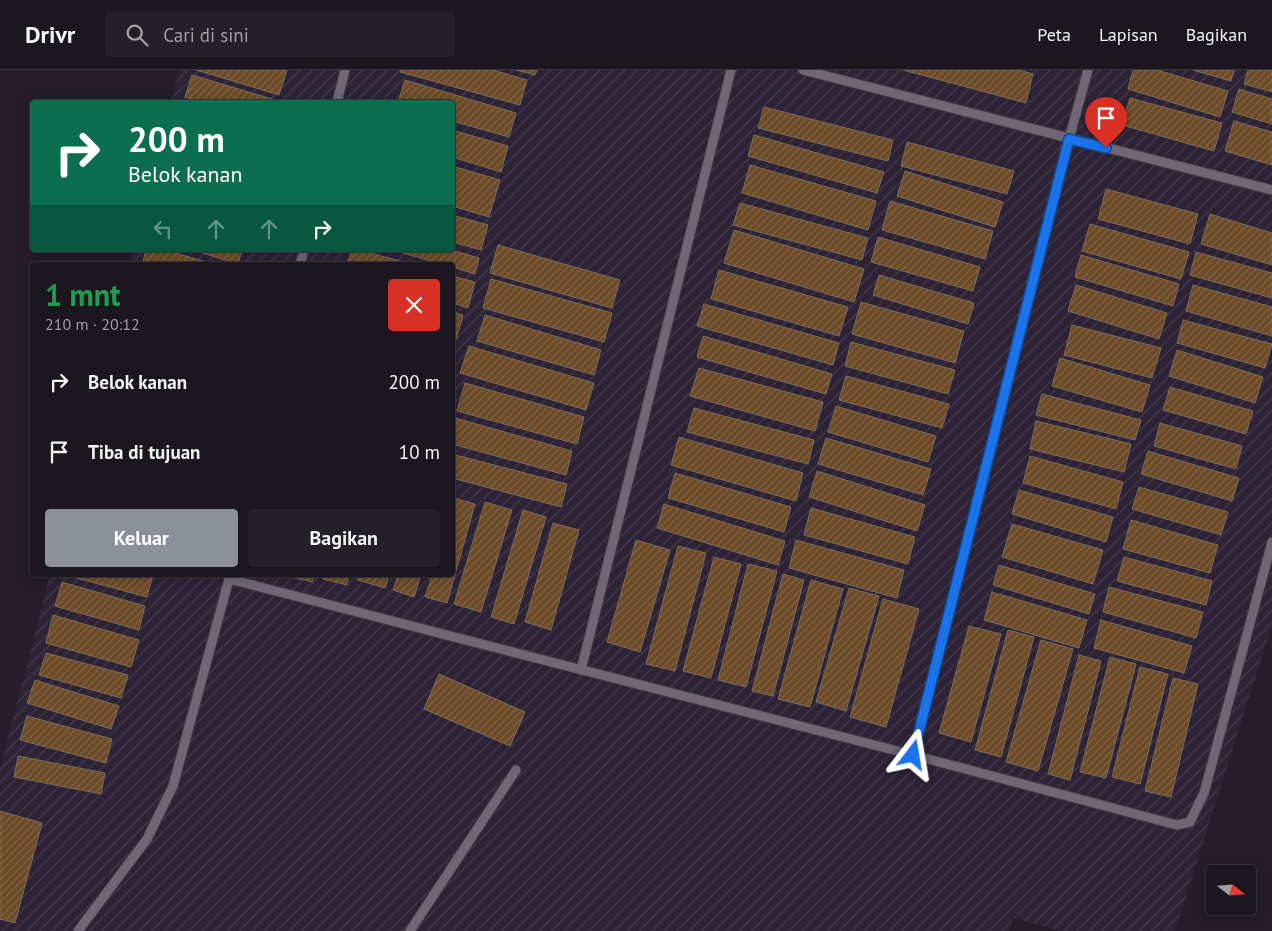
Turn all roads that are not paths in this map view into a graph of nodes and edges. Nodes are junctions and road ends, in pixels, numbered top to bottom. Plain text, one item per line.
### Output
1 (345, 70) edge
2 (731, 70) edge
3 (803, 70) edge
4 (1088, 70) edge
5 (338, 100) edge
6 (1069, 139) junction
7 (1272, 190) edge
8 (1272, 542) edge
9 (230, 577) edge
10 (581, 670) junction
11 (913, 755) junction
12 (516, 770) dead end
13 (78, 931) edge
14 (410, 931) edge

1 - 5 lane
2 - 10 lane
3 - 6 lane
4 - 6 lane
6 - 7 lane
6 - 11 lane
8 - 11 lane
9 - 10 lane
9 - 13 lane
10 - 11 lane
12 - 14 lane

